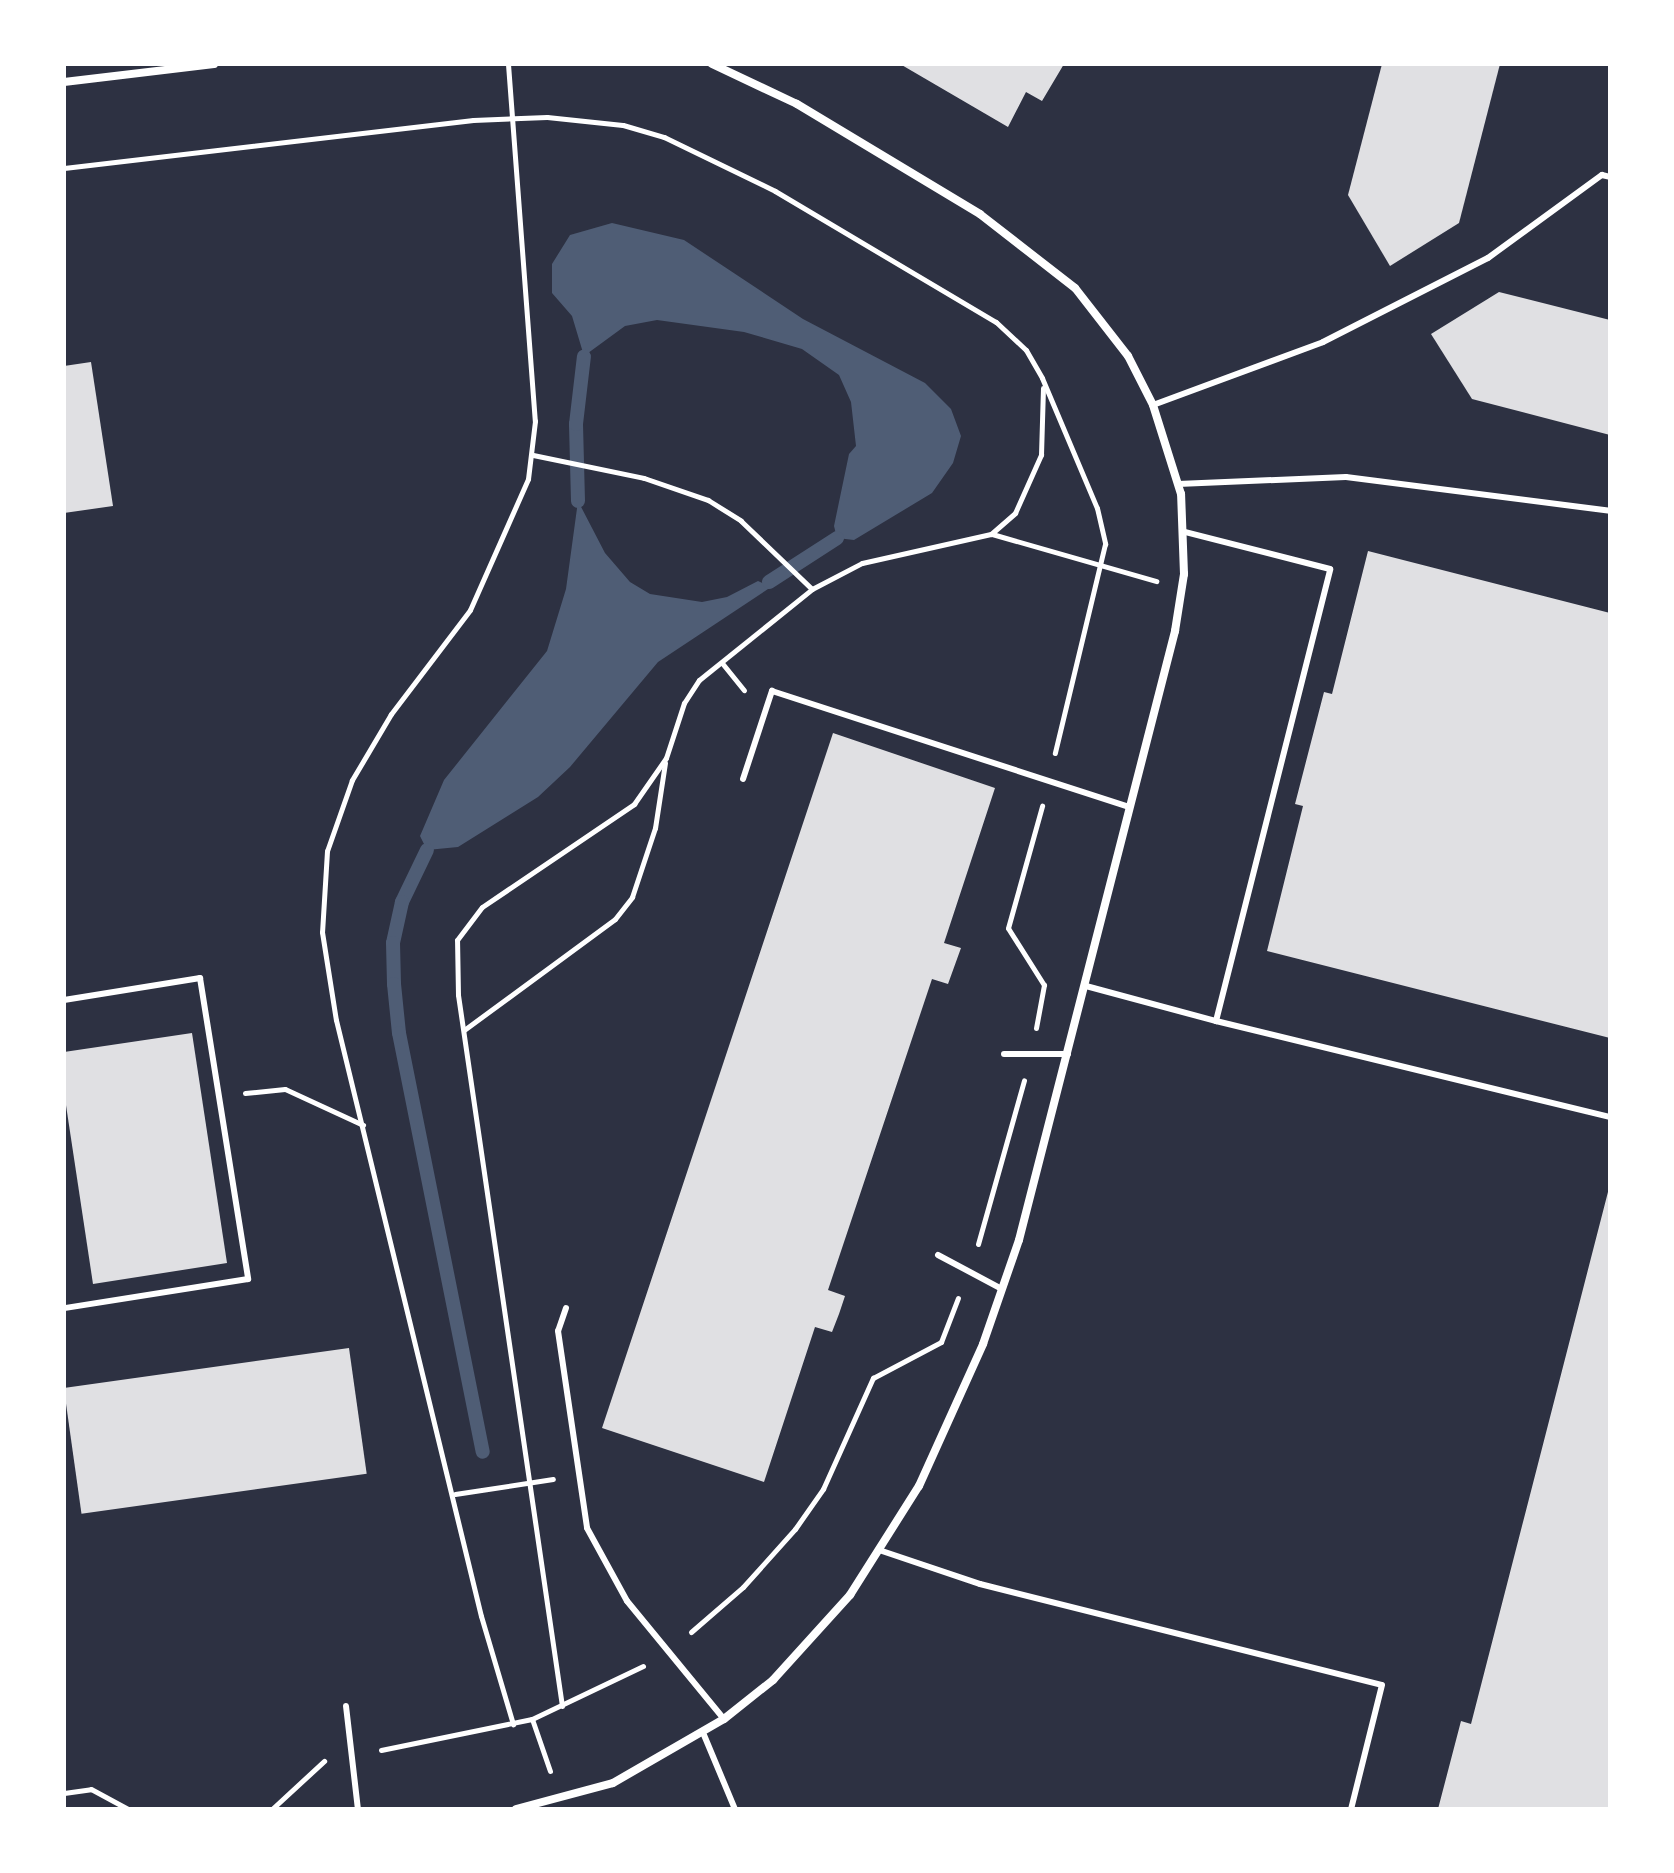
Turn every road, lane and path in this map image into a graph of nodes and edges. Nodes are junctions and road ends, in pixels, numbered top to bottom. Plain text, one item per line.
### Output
1 (214, 64) edge
2 (508, 64) edge
3 (712, 64) edge
4 (64, 82) edge
5 (513, 117) junction
6 (64, 168) edge
7 (1610, 177) edge
8 (1042, 378) junction
9 (1153, 405) junction
10 (533, 455) junction
11 (1178, 484) junction
12 (1610, 511) edge
13 (1185, 532) junction
14 (991, 534) junction
15 (1102, 566) junction
16 (810, 586) junction
17 (1181, 588) junction
18 (666, 758) junction
19 (743, 779) dead end
20 (1049, 781) junction
21 (1130, 807) junction
22 (1086, 986) junction
23 (64, 1000) edge
24 (1216, 1021) junction
25 (463, 1030) junction
26 (1031, 1053) junction
27 (1004, 1054) dead end
28 (1068, 1054) junction
29 (219, 1096) junction
30 (1610, 1117) edge
31 (364, 1125) junction
32 (938, 1255) dead end
33 (969, 1271) junction
34 (1002, 1289) junction
35 (64, 1308) edge
36 (566, 1308) dead end
37 (579, 1475) junction
38 (529, 1483) junction
39 (455, 1494) junction
40 (882, 1551) junction
41 (666, 1652) junction
42 (346, 1706) dead end
43 (562, 1706) junction
44 (532, 1719) junction
45 (724, 1719) junction
46 (513, 1724) junction
47 (704, 1735) junction
48 (353, 1755) junction
49 (64, 1793) edge
50 (559, 1800) junction
51 (529, 1808) edge
52 (128, 1809) edge
53 (272, 1809) edge
54 (358, 1809) edge
55 (516, 1809) edge
56 (735, 1809) edge
57 (1351, 1809) edge

1 - 4 street
2 - 5 path
3 - 9 street
5 - 6 path
5 - 8 path
5 - 10 path
7 - 9 lane
8 - 14 path
8 - 15 path
9 - 11 street
10 - 16 path
10 - 31 path
11 - 12 lane
11 - 13 street
13 - 17 street
13 - 24 lane
14 - 15 path
14 - 16 path
15 - 17 path
15 - 20 path
16 - 18 path
17 - 21 street
18 - 25 path
18 - 25 path
19 - 20 lane
20 - 21 lane
20 - 26 path
21 - 22 street
22 - 24 lane
22 - 28 street
23 - 29 lane
24 - 30 lane
25 - 38 path
26 - 27 lane
26 - 28 lane
26 - 33 path
28 - 34 street
29 - 31 path
29 - 35 lane
31 - 39 path
32 - 33 lane
33 - 34 lane
33 - 41 path
34 - 40 street
36 - 37 lane
37 - 38 path
37 - 41 lane
38 - 39 path
38 - 43 path
39 - 46 path
40 - 45 street
40 - 57 lane
41 - 43 path
41 - 45 lane
42 - 48 lane
43 - 44 path
44 - 46 path
44 - 50 path
45 - 47 street
46 - 48 path
47 - 50 street
47 - 56 lane
48 - 53 path
48 - 54 lane
49 - 52 path
50 - 51 street
51 - 55 street

